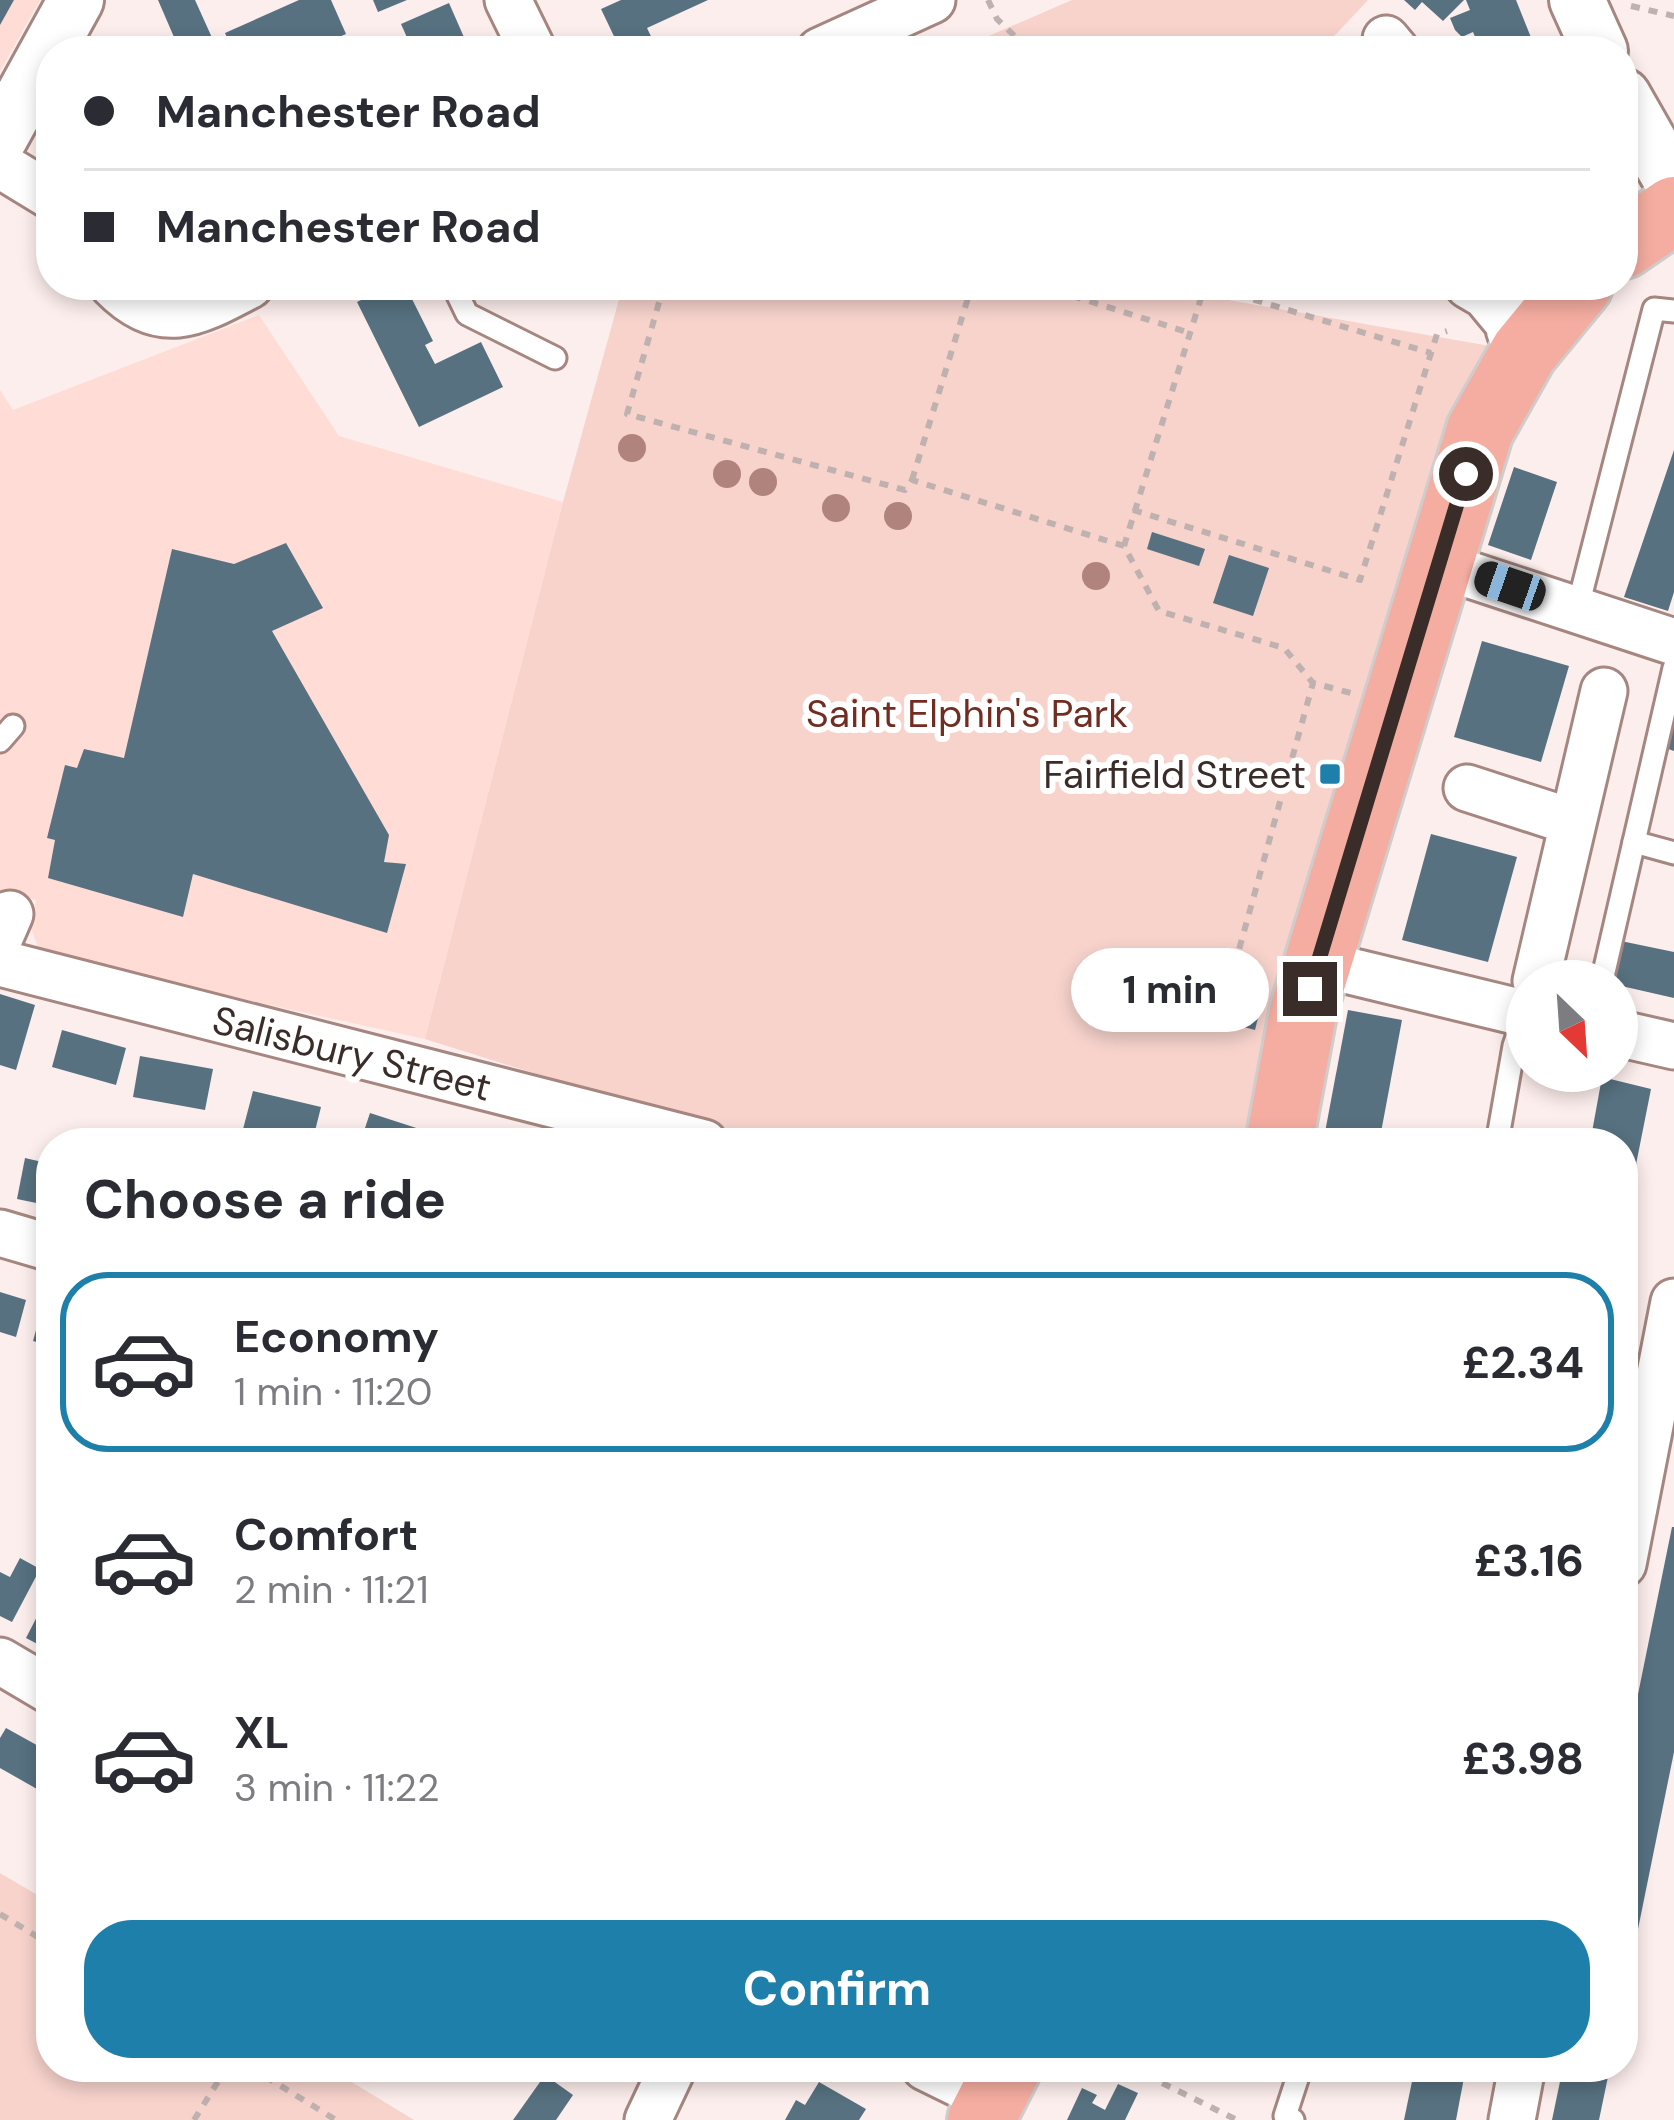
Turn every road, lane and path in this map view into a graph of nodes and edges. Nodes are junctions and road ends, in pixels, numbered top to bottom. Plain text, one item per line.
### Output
1 (76, 0) edge
2 (508, 0) edge
3 (932, 0) edge
4 (988, 0) edge
5 (1674, 16) edge
6 (1593, 25) edge
7 (56, 36) edge
8 (525, 36) edge
9 (853, 36) edge
10 (1015, 36) edge
11 (36, 73) edge
12 (1638, 122) edge
13 (0, 138) edge
14 (0, 165) edge
15 (1674, 185) edge
16 (36, 187) edge
17 (1674, 210) edge
18 (1638, 235) edge
19 (128, 300) edge
20 (220, 300) edge
21 (460, 300) edge
22 (660, 300) edge
23 (967, 300) edge
24 (1086, 300) edge
25 (1200, 300) edge
26 (1255, 300) edge
27 (1491, 300) edge
28 (1556, 300) edge
29 (1674, 311) edge
30 (1520, 322) edge
31 (1447, 331) dead end
32 (1190, 333) junction
33 (1431, 353) junction
34 (555, 358) dead end
35 (912, 480) junction
36 (1133, 510) junction
37 (1124, 546) junction
38 (1437, 564) junction
39 (1577, 610) junction
40 (1674, 642) edge
41 (1674, 668) edge
42 (1313, 682) junction
43 (1604, 691) dead end
44 (1354, 694) dead end
45 (1467, 788) dead end
46 (1572, 822) junction
47 (1634, 842) junction
48 (1674, 853) edge
49 (1541, 960) edge
50 (1607, 960) edge
51 (0, 963) edge
52 (1317, 963) junction
53 (1506, 1007) edge
54 (1220, 1018) dead end
55 (1638, 1038) edge
56 (1674, 1046) edge
57 (1506, 1092) edge
58 (645, 1128) edge
59 (1282, 1128) edge
60 (1500, 1128) edge
61 (0, 1233) edge
62 (36, 1244) edge
63 (1674, 1302) edge
64 (1638, 1509) edge
65 (0, 1661) edge
66 (36, 1682) edge
67 (0, 1914) edge
68 (36, 1936) edge
69 (218, 2082) edge
70 (274, 2082) edge
71 (666, 2082) edge
72 (961, 2082) edge
73 (1160, 2082) edge
74 (1296, 2082) edge
75 (1519, 2082) edge
76 (994, 2096) edge
77 (194, 2120) edge
78 (336, 2120) edge
79 (648, 2120) edge
80 (1237, 2120) edge
81 (1293, 2120) edge
82 (1512, 2120) edge

1 - 7 street
2 - 8 street
3 - 9 street
4 - 10 path
5 - 6 path
11 - 13 street
12 - 15 street
14 - 16 street
17 - 18 main road
19 - 20 street
21 - 34 lane
22 - 35 path
23 - 35 path
24 - 32 path
25 - 32 path
26 - 33 path
27 - 30 street
28 - 30 main road
29 - 39 lane
30 - 38 main road
31 - 33 path
32 - 36 path
33 - 36 path
35 - 37 path
36 - 37 path
37 - 42 path
38 - 39 street
38 - 52 main road
39 - 40 street
41 - 47 lane
42 - 44 path
42 - 54 path
43 - 46 street
45 - 46 street
46 - 49 street
47 - 48 lane
47 - 50 lane
51 - 58 street, Salisbury Street
52 - 53 street
52 - 59 main road
55 - 56 street
57 - 60 lane
61 - 62 street
63 - 64 street
65 - 66 street
67 - 68 path
69 - 77 path
70 - 78 path
71 - 79 street
72 - 76 street
73 - 80 path
74 - 81 lane
75 - 82 street

